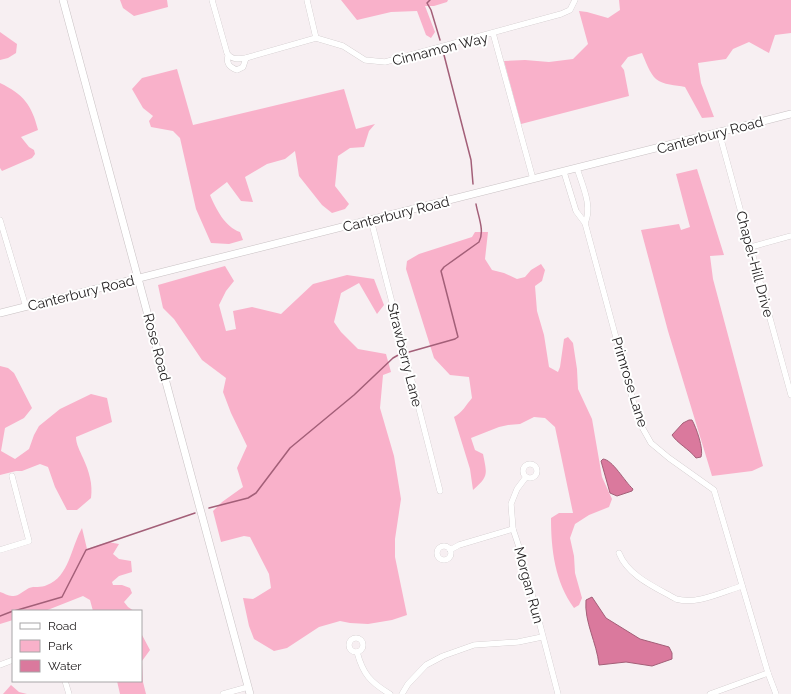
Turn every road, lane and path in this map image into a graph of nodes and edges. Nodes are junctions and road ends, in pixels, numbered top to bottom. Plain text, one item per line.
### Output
1 (63, 0) edge
2 (212, 0) edge
3 (307, 0) edge
4 (575, 0) edge
5 (493, 33) junction
6 (316, 38) junction
7 (228, 56) junction
8 (246, 58) junction
9 (791, 114) edge
10 (719, 132) junction
11 (578, 168) junction
12 (564, 172) junction
13 (533, 179) junction
14 (0, 220) edge
15 (371, 220) junction
16 (585, 223) junction
17 (791, 236) edge
18 (751, 247) junction
19 (138, 278) junction
20 (26, 307) junction
21 (0, 314) edge
22 (791, 395) edge
23 (12, 476) dead end
24 (526, 477) dead end
25 (440, 491) dead end
26 (514, 529) junction
27 (0, 550) edge
28 (450, 550) dead end
29 (619, 553) dead end
30 (742, 586) junction
31 (542, 637) junction
32 (357, 652) dead end
33 (12, 660) edge
34 (0, 665) edge
35 (768, 673) junction
36 (65, 682) edge
37 (249, 690) edge
38 (69, 694) edge
39 (223, 694) edge
40 (390, 694) edge
41 (402, 694) edge
42 (558, 694) edge
43 (710, 694) edge
44 (776, 694) edge

1 - 19 street, Rose Road
2 - 7 street
3 - 6 street
4 - 5 street
5 - 6 street, Cinnamon Way
5 - 13 street, Cinnamon Way
6 - 8 street
7 - 8 street
7 - 8 street
9 - 10 street, Canterbury Road
10 - 11 street, Canterbury Road
10 - 18 street, Chapel-Hill Drive
11 - 12 street, Canterbury Road
11 - 16 street, Primrose Lane
12 - 13 street, Canterbury Road
12 - 16 street, Primrose Lane
13 - 15 street, Canterbury Road
14 - 20 street
15 - 19 street, Canterbury Road
15 - 25 street, Strawberry Lane
16 - 30 street, Primrose Lane
17 - 18 street
18 - 22 street, Chapel-Hill Drive
19 - 20 street, Canterbury Road
19 - 37 street, Rose Road
20 - 21 street, Canterbury Road
23 - 27 street
24 - 26 street, Morgan Run
26 - 28 street
26 - 31 street, Morgan Run
29 - 30 street
30 - 35 street, Primrose Lane
31 - 41 street
31 - 42 street, Morgan Run
32 - 40 street
33 - 34 street
35 - 43 street
35 - 44 street, Primrose Lane
36 - 38 street
37 - 39 street

